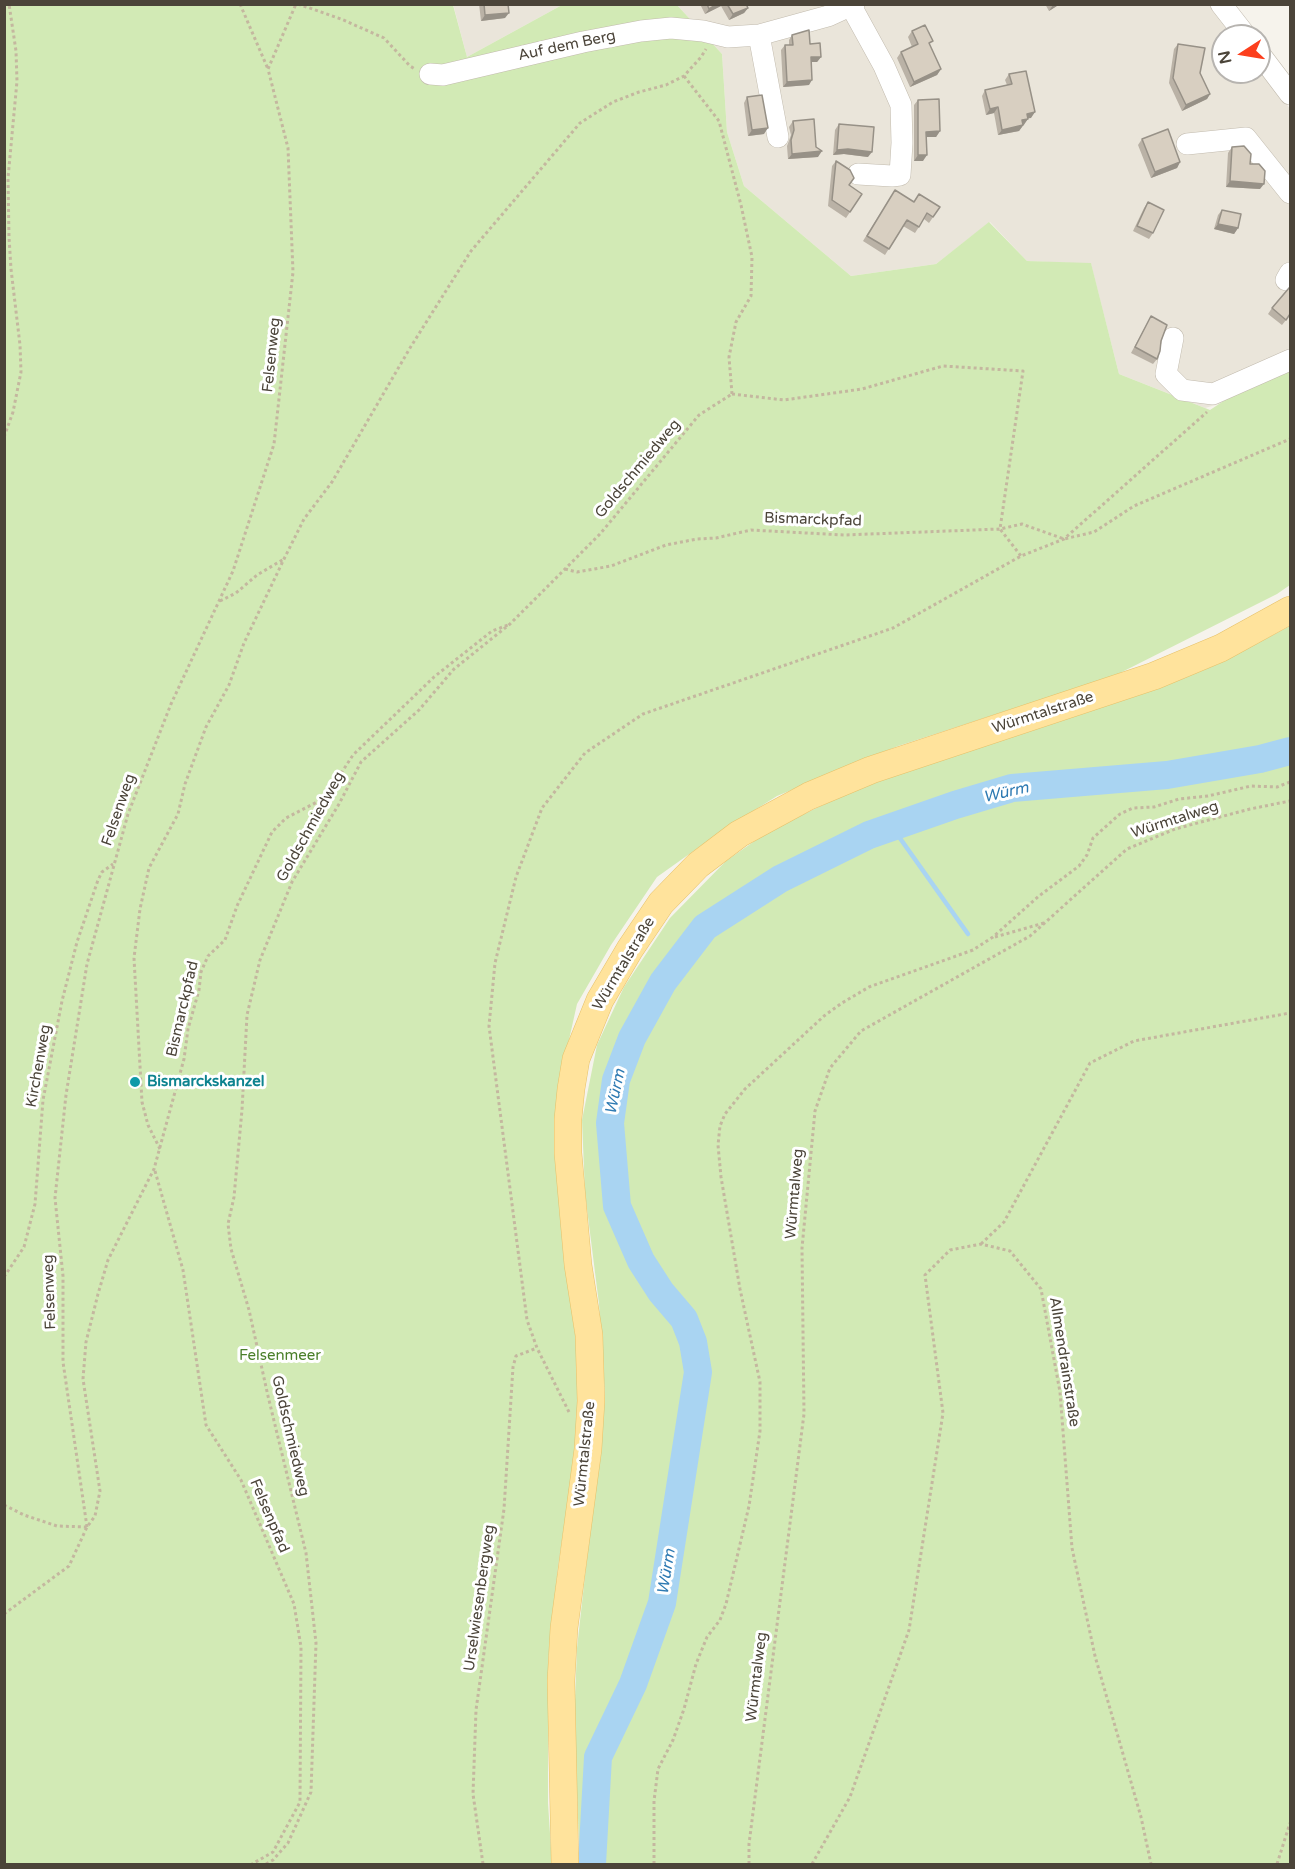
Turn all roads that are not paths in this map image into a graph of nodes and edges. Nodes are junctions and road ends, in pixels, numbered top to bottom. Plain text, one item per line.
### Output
1 (1221, 4) edge
2 (852, 5) edge
3 (1237, 24) edge
4 (759, 35) junction
5 (1271, 69) edge
6 (430, 74) road end
7 (1290, 94) edge
8 (778, 137) dead end
9 (1187, 144) dead end
10 (858, 174) dead end
11 (1290, 193) edge
12 (1173, 338) dead end
13 (1290, 360) edge
14 (1290, 610) edge
15 (565, 1864) edge

1 - 3 street
2 - 4 street, Auf dem Berg
2 - 10 street, Auf dem Berg
4 - 6 street, Auf dem Berg
4 - 8 street
5 - 7 street
9 - 11 street
12 - 13 street
14 - 15 main road, Würmtalstraße

